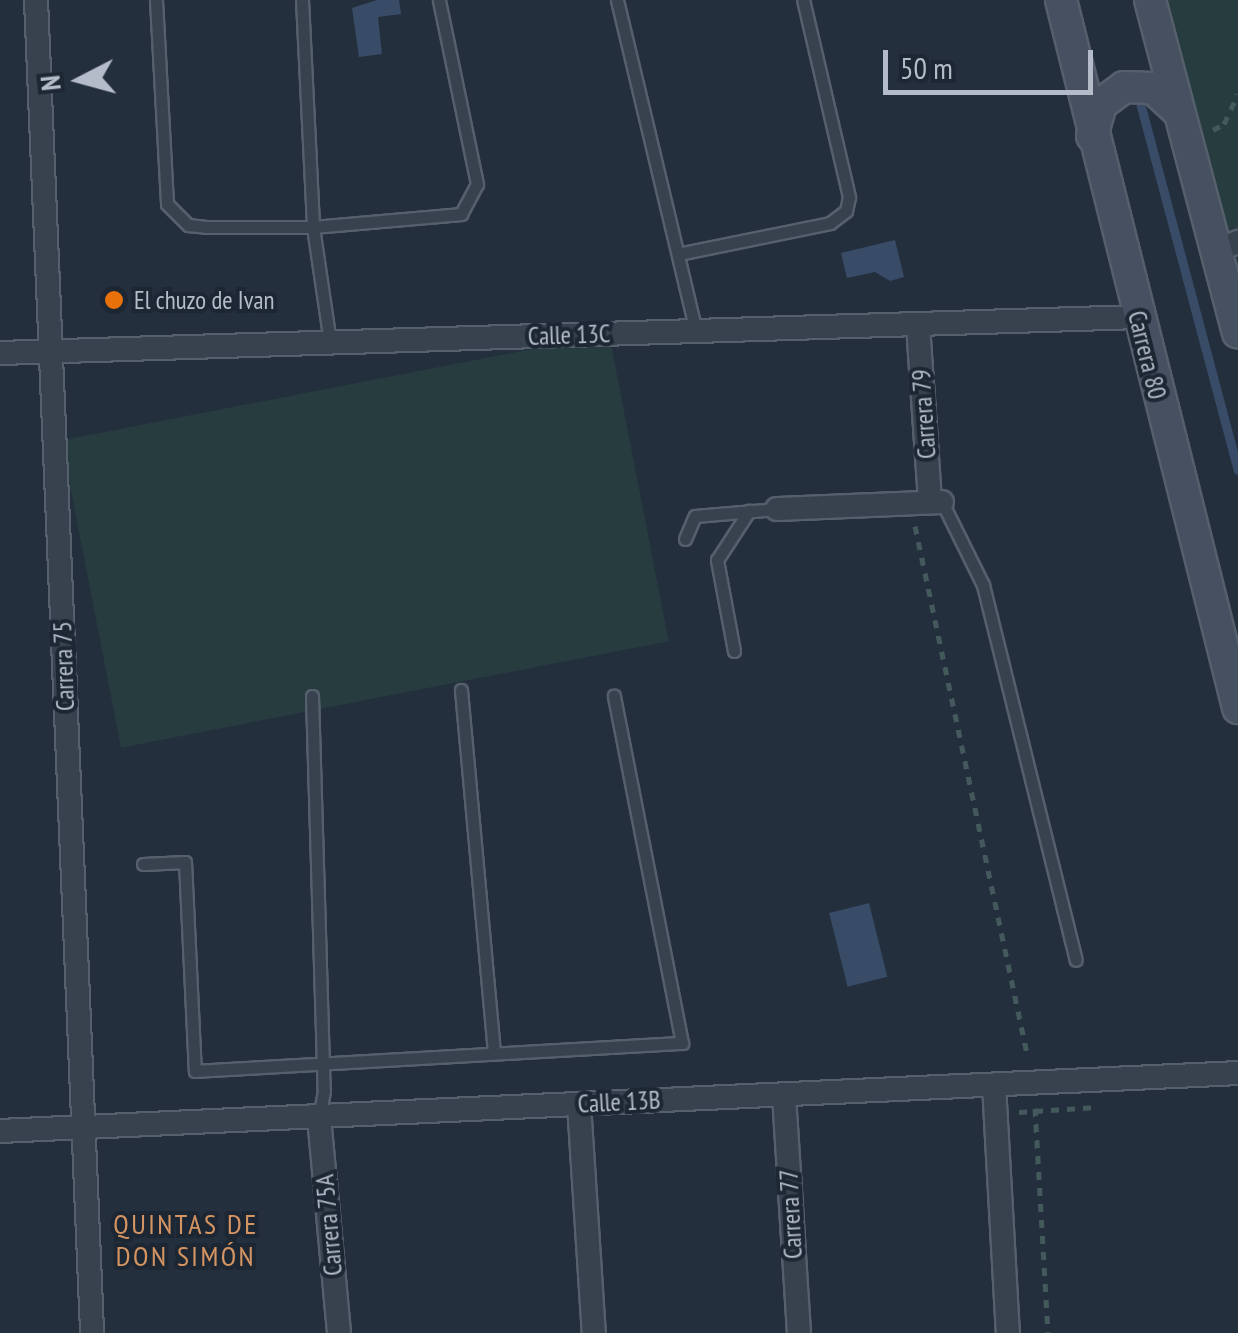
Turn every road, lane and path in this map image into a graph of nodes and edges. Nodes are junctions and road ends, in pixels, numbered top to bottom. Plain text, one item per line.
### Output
1 (36, 0) edge
2 (156, 0) edge
3 (302, 0) edge
4 (440, 0) edge
5 (617, 0) edge
6 (803, 0) edge
7 (1061, 0) edge
8 (1150, 0) edge
9 (1238, 94) edge
10 (1182, 120) junction
11 (1214, 130) dead end
12 (1094, 146) junction
13 (313, 227) junction
14 (1228, 246) edge
15 (678, 254) junction
16 (1138, 317) junction
17 (918, 325) junction
18 (696, 330) junction
19 (1238, 333) edge
20 (330, 342) junction
21 (50, 351) junction
22 (0, 353) edge
23 (927, 502) junction
24 (777, 509) joint
25 (749, 511) junction
26 (685, 539) dead end
27 (734, 651) dead end
28 (461, 690) dead end
29 (312, 696) dead end
30 (614, 696) dead end
31 (1238, 708) edge
32 (142, 864) dead end
33 (1076, 960) dead end
34 (494, 1054) junction
35 (322, 1064) junction
36 (1238, 1073) edge
37 (1034, 1083) junction
38 (994, 1085) junction
39 (784, 1095) junction
40 (579, 1104) junction
41 (319, 1116) junction
42 (83, 1127) junction
43 (0, 1131) edge
44 (92, 1333) edge
45 (339, 1333) edge
46 (594, 1333) edge
47 (798, 1333) edge
48 (1008, 1333) edge
49 (1048, 1333) edge

1 - 21 street, Carrera 75
2 - 13 lane
3 - 13 lane
4 - 13 lane
5 - 15 lane
6 - 15 lane
7 - 12 main road, Carrera 80
8 - 10 main road
9 - 11 path
10 - 12 main road
10 - 14 main road
12 - 16 main road, Carrera 80
13 - 20 lane
14 - 19 main road
15 - 18 lane
16 - 17 street, Calle 13C
16 - 31 main road, Carrera 80
17 - 18 street, Calle 13C
17 - 23 street, Carrera 79
18 - 20 street, Calle 13C
20 - 21 street, Calle 13C
21 - 22 street, Calle 13C
21 - 42 street, Carrera 75
23 - 24 street
23 - 33 lane
23 - 37 path
24 - 25 lane
25 - 26 lane
25 - 27 lane
28 - 34 lane
29 - 35 lane
30 - 34 lane
32 - 35 lane
34 - 35 lane
35 - 41 lane
36 - 37 street, Calle 13B
37 - 38 street, Calle 13B
37 - 49 path
38 - 39 street, Calle 13B
38 - 48 street
39 - 40 street, Calle 13B
39 - 47 street, Carrera 77
40 - 41 street, Calle 13B
40 - 46 street
41 - 42 street, Calle 13B
41 - 45 street, Carrera 75A
42 - 43 street, Calle 13B
42 - 44 street, Carrera 75

